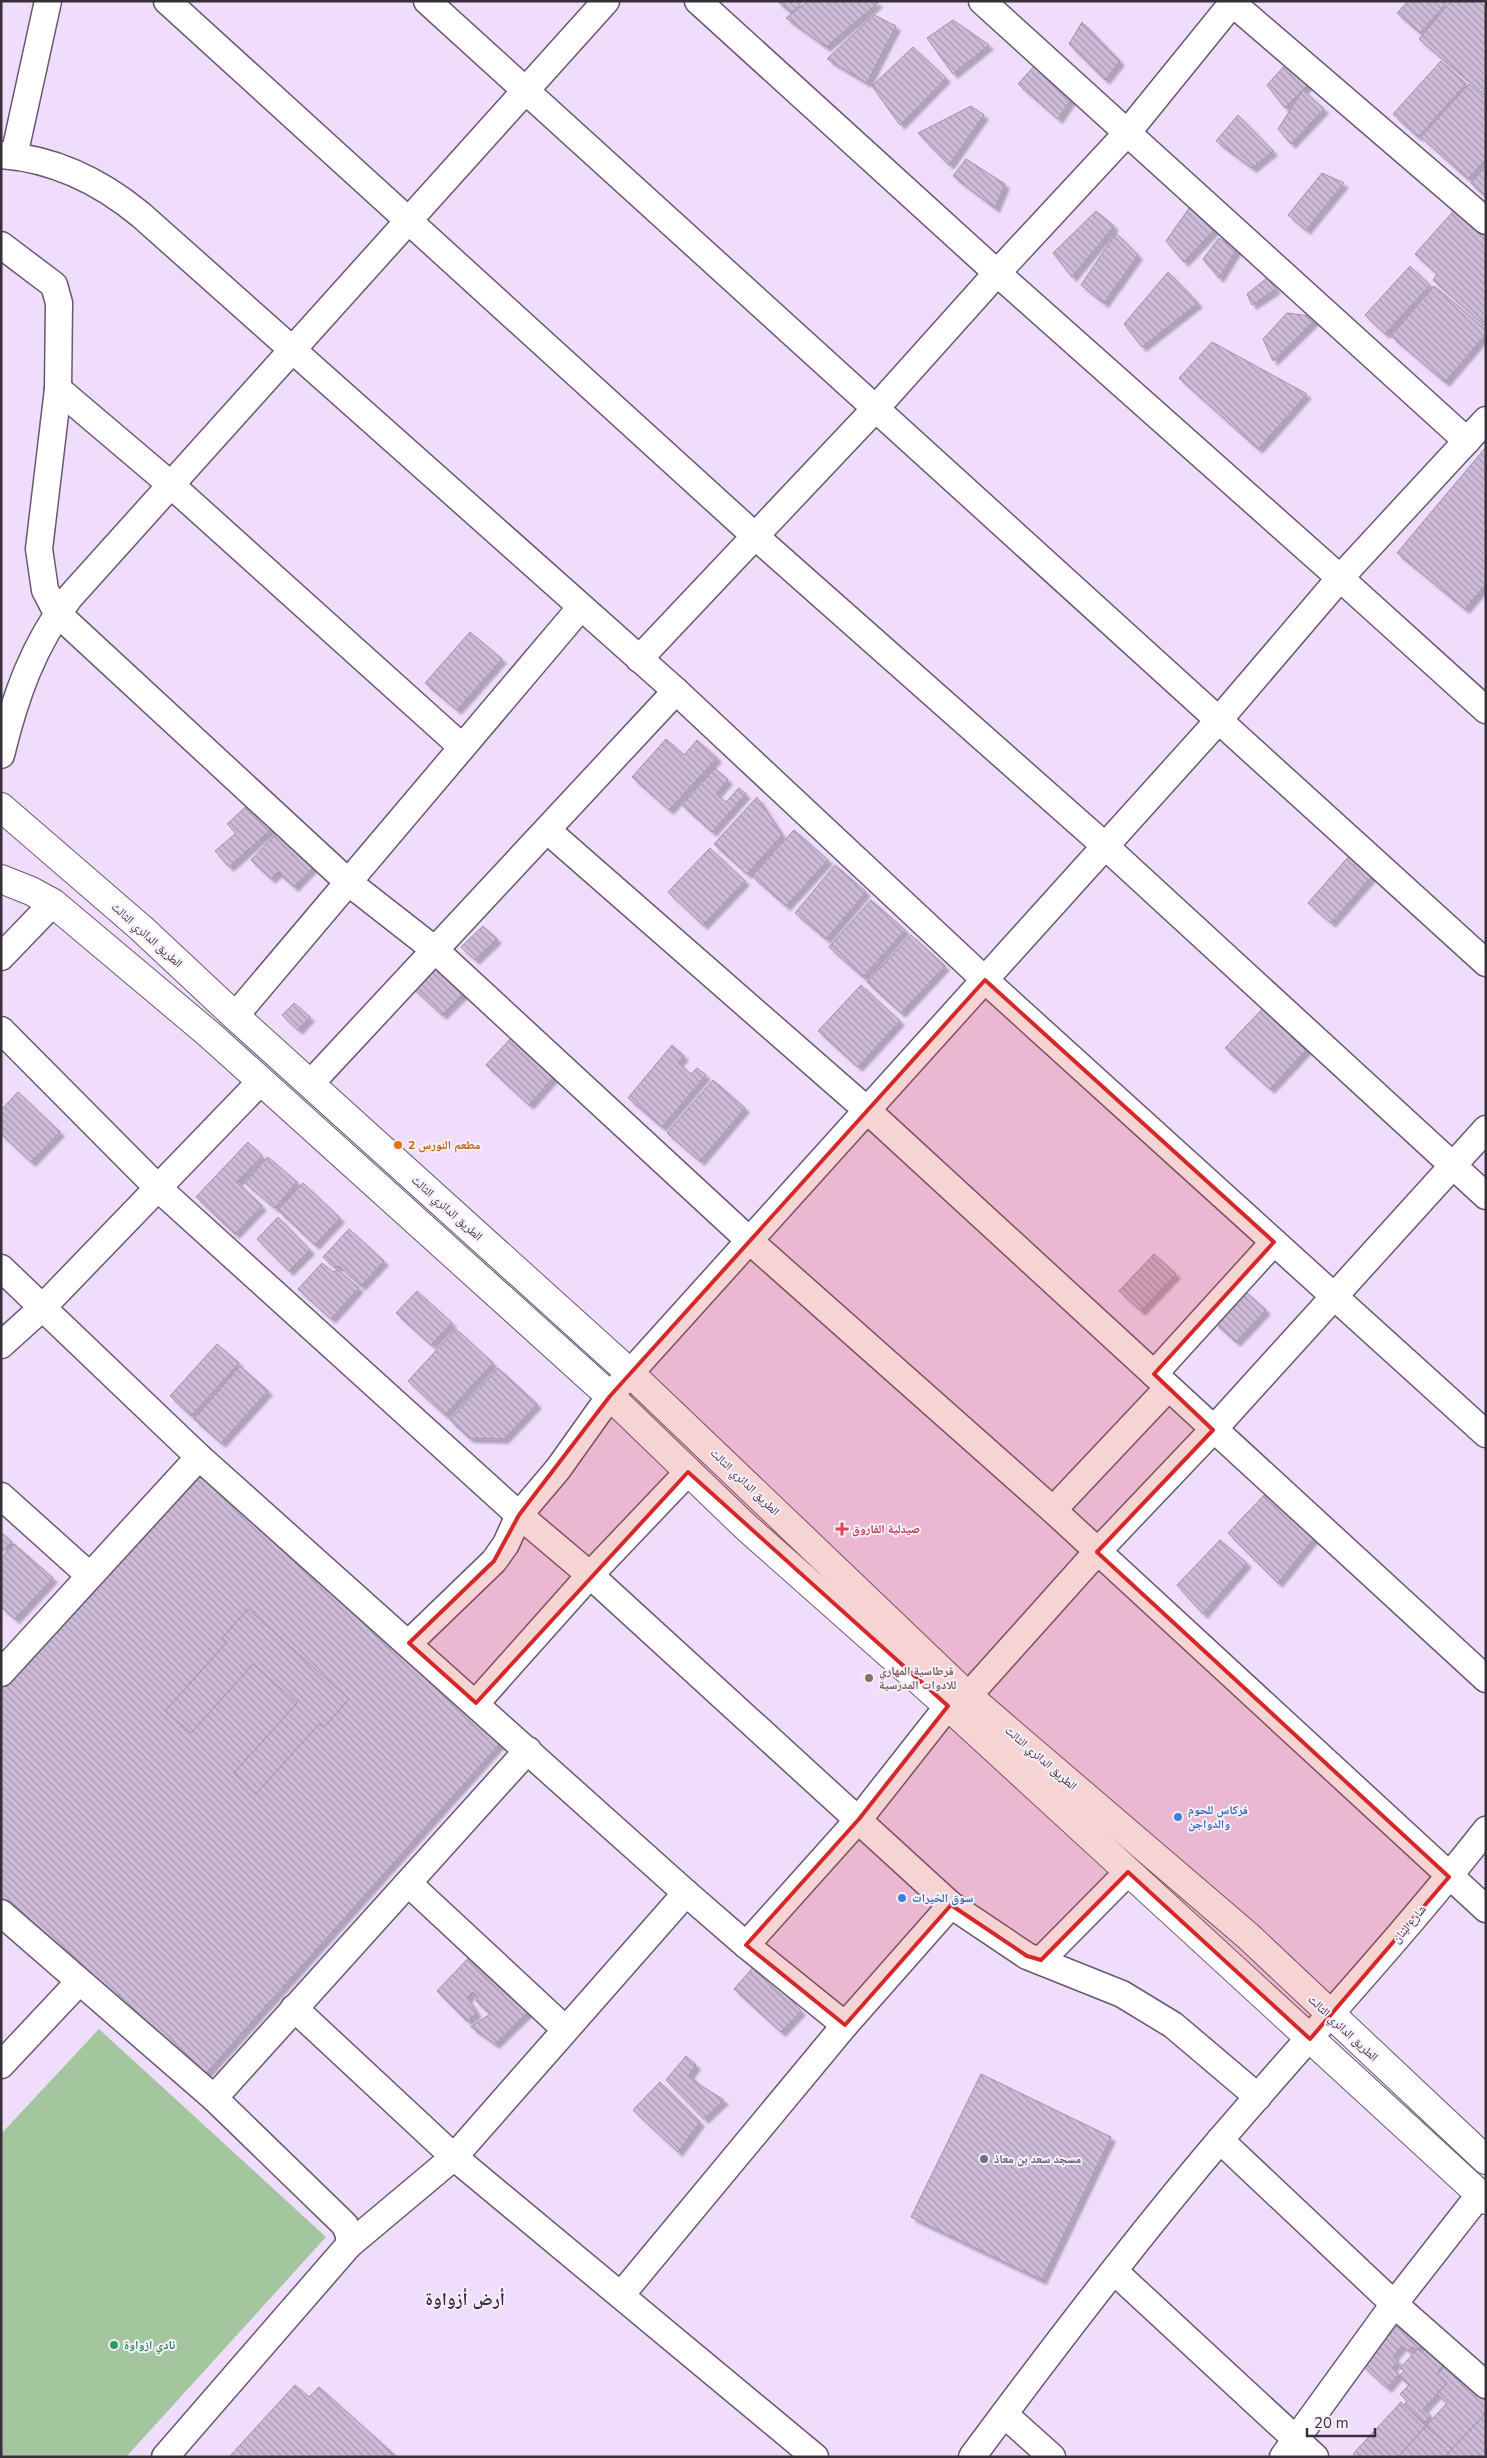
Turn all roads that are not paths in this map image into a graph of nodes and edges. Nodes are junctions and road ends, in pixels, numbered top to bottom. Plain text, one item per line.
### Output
1 (48, 1) edge
2 (167, 1) edge
3 (427, 1) edge
4 (606, 1) edge
5 (698, 1) edge
6 (982, 1) edge
7 (1232, 2) edge
8 (525, 90) junction
9 (1127, 133) junction
10 (8, 156) edge
11 (408, 220) junction
12 (1486, 221) edge
13 (1, 246) edge
14 (996, 273) junction
15 (292, 349) junction
16 (58, 389) junction
17 (876, 408) junction
18 (1486, 420) edge
19 (1467, 441) junction
20 (170, 484) junction
21 (755, 536) junction
22 (1340, 578) junction
23 (581, 607) junction
24 (57, 613) junction
25 (639, 659) junction
26 (676, 691) junction
27 (1486, 710) edge
28 (1218, 721) junction
29 (462, 746) junction
30 (1, 756) edge
31 (1, 807) edge
32 (547, 830) junction
33 (1104, 845) junction
34 (1, 879) edge
35 (348, 882) junction
36 (53, 903) junction
37 (436, 950) junction
38 (1, 957) edge
39 (1486, 963) edge
40 (985, 980) junction
41 (235, 1016) junction
42 (1, 1030) edge
43 (261, 1081) junction
44 (310, 1084) junction
45 (868, 1111) junction
46 (1486, 1129) edge
47 (1451, 1166) junction
48 (158, 1188) junction
49 (1486, 1196) edge
50 (750, 1242) junction
51 (1274, 1242) junction
52 (1, 1268) edge
53 (1334, 1296) junction
54 (42, 1308) junction
55 (1, 1345) edge
56 (630, 1373) junction
57 (1161, 1381) junction
58 (610, 1396) junction
59 (1213, 1430) junction
60 (1486, 1434) edge
61 (199, 1457) junction
62 (688, 1472) junction
63 (1, 1496) edge
64 (1053, 1510) junction
65 (519, 1515) junction
66 (1097, 1552) junction
67 (590, 1575) junction
68 (89, 1576) junction
69 (409, 1643) junction
70 (1, 1673) edge
71 (1486, 1679) edge
72 (958, 1701) junction
73 (476, 1703) junction
74 (528, 1750) junction
75 (859, 1820) junction
76 (1486, 1830) edge
77 (1128, 1872) junction
78 (1449, 1877) junction
79 (408, 1883) junction
80 (686, 1893) junction
81 (951, 1905) junction
82 (1486, 1909) edge
83 (1, 1913) edge
84 (746, 1945) junction
85 (1041, 1960) junction
86 (80, 1982) junction
87 (294, 2008) junction
88 (1330, 2016) junction
89 (845, 2025) junction
90 (565, 2029) junction
91 (1310, 2039) junction
92 (1, 2065) edge
93 (1258, 2097) junction
94 (214, 2098) junction
95 (1220, 2140) junction
96 (454, 2158) junction
97 (1486, 2160) edge
98 (1483, 2197) edge
99 (349, 2245) junction
100 (1114, 2271) junction
101 (621, 2295) junction
102 (1394, 2304) junction
103 (1486, 2384) edge
104 (1004, 2414) junction
105 (1289, 2448) edge
106 (165, 2457) edge
107 (815, 2457) edge
108 (972, 2457) edge
109 (1052, 2457) edge
110 (1315, 2457) edge

1 - 10 street
2 - 11 street
3 - 8 street
4 - 8 street
5 - 14 street
6 - 9 street
7 - 9 street
7 - 12 street
8 - 11 street
8 - 17 street
9 - 14 street
9 - 19 street
10 - 15 street
11 - 15 street
11 - 21 street
13 - 16 street
14 - 17 street
14 - 22 street
15 - 20 street
15 - 23 street
16 - 20 street
16 - 24 street
17 - 21 street
17 - 28 street
18 - 19 street
19 - 22 street
20 - 24 street
20 - 29 street
21 - 25 street
21 - 33 street
22 - 27 street
22 - 28 street
23 - 25 street
23 - 29 street
24 - 30 street
24 - 35 street
25 - 26 street
26 - 32 street
26 - 40 street
28 - 33 street
28 - 39 street
29 - 35 street
31 - 41 highway, الطريق الدائري الثالث
32 - 37 street
32 - 45 street
33 - 40 street
33 - 47 street
34 - 36 highway, الطريق الدائري الثالث
35 - 37 street
35 - 41 street
36 - 38 street
36 - 43 highway, الطريق الدائري الثالث
37 - 44 street
37 - 50 street
40 - 45 street
40 - 51 street
41 - 44 highway, الطريق الدائري الثالث
42 - 48 street
43 - 48 street
43 - 58 highway, الطريق الدائري الثالث
44 - 56 highway, الطريق الدائري الثالث
45 - 50 street
45 - 57 street
46 - 47 street
47 - 49 street
47 - 53 street
48 - 54 street
48 - 65 street
50 - 56 street
50 - 64 street
51 - 53 street
51 - 57 street
52 - 54 street
53 - 59 street
53 - 60 street
54 - 55 street
54 - 61 street
56 - 58 street
56 - 72 highway, الطريق الدائري الثالث
57 - 59 street
57 - 64 street
58 - 62 highway, الطريق الدائري الثالث
58 - 65 street
59 - 66 street
59 - 71 street
61 - 68 street
61 - 69 street
62 - 67 street
62 - 72 highway, الطريق الدائري الثالث
63 - 68 street
64 - 66 street
65 - 67 street
65 - 69 street
66 - 72 street
66 - 78 street
67 - 73 street
67 - 75 street
68 - 70 street
69 - 73 street
72 - 75 street
72 - 77 highway, الطريق الدائري الثالث
72 - 88 highway, الطريق الدائري الثالث
73 - 74 street
74 - 79 street
74 - 80 street
75 - 81 street
75 - 84 street
76 - 78 street, شارع لبنان
77 - 85 street
77 - 91 highway, الطريق الدائري الثالث
78 - 82 street
78 - 88 street, شارع لبنان
79 - 87 street
79 - 90 street
80 - 84 street
80 - 90 street
81 - 85 street
81 - 89 street
83 - 86 street
84 - 89 street
85 - 93 street
86 - 92 street
86 - 94 street
87 - 94 street
87 - 96 street
88 - 91 street, شارع لبنان
88 - 97 highway, الطريق الدائري الثالث
89 - 101 street
90 - 96 street
91 - 93 street, شارع لبنان
91 - 98 highway, الطريق الدائري الثالث
93 - 95 street, شارع لبنان
94 - 99 street
95 - 100 street, شارع لبنان
95 - 102 street
96 - 99 street
96 - 101 street
98 - 102 street
99 - 106 street
100 - 104 street, شارع لبنان
100 - 105 street
101 - 107 street
102 - 103 street
102 - 105 street
104 - 108 street, شارع لبنان
104 - 109 street
105 - 110 street

